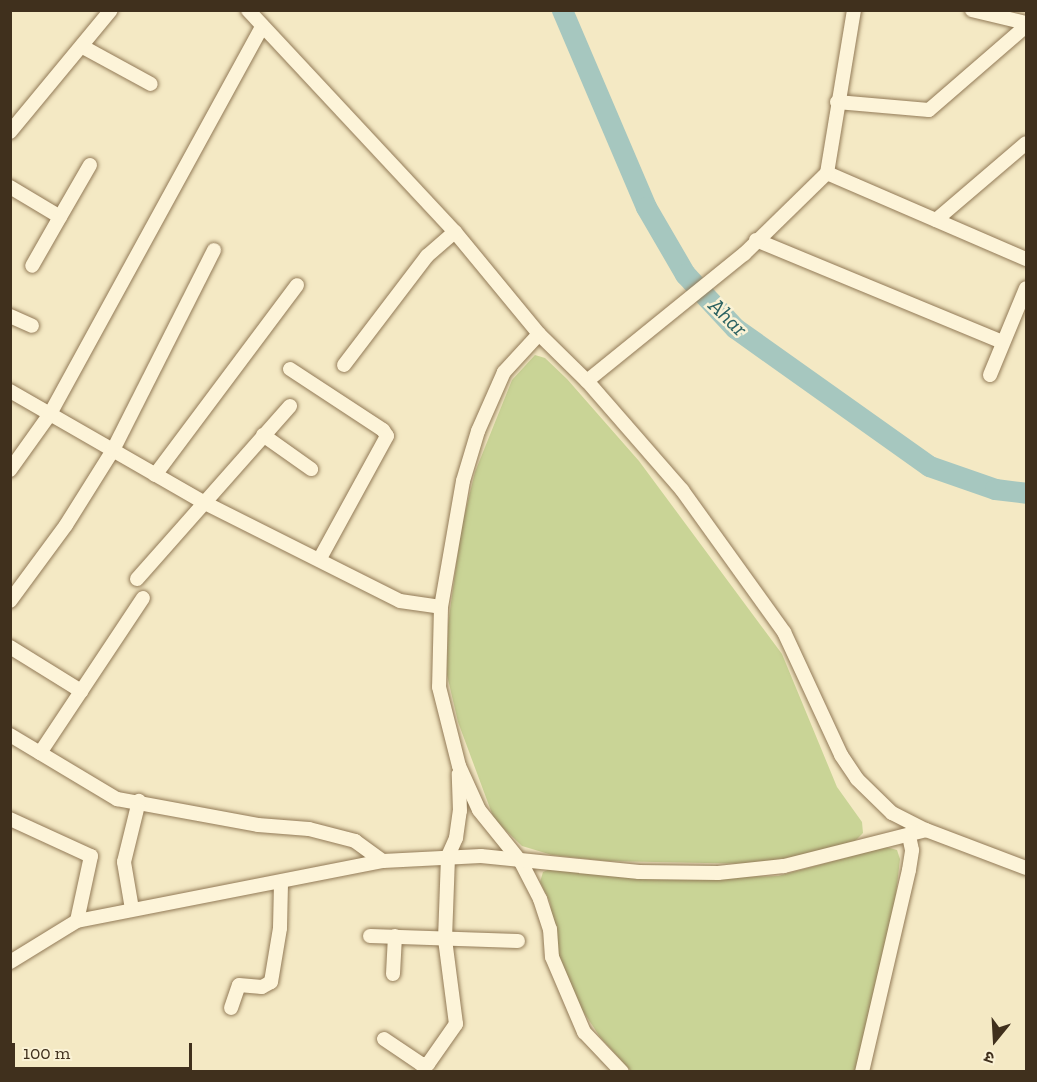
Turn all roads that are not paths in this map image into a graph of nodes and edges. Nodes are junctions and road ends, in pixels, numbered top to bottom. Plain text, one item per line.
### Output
1 (111, 10) edge
2 (248, 10) edge
3 (854, 10) edge
4 (972, 10) edge
5 (1026, 25) edge
6 (261, 28) junction
7 (83, 47) junction
8 (151, 84) dead end
9 (837, 102) junction
10 (10, 132) edge
11 (1026, 143) edge
12 (90, 165) dead end
13 (827, 173) junction
14 (10, 187) edge
15 (60, 217) junction
16 (936, 220) junction
17 (455, 232) junction
18 (756, 240) junction
19 (214, 250) dead end
20 (1026, 259) edge
21 (32, 266) dead end
22 (297, 285) dead end
23 (1026, 288) edge
24 (10, 316) edge
25 (32, 326) dead end
26 (538, 334) junction
27 (1002, 342) junction
28 (344, 365) dead end
29 (290, 369) dead end
30 (990, 375) dead end
31 (587, 381) junction
32 (10, 391) edge
33 (290, 406) dead end
34 (50, 414) junction
35 (263, 435) junction
36 (113, 450) junction
37 (311, 469) dead end
38 (10, 470) edge
39 (155, 475) junction
40 (203, 502) junction
41 (319, 560) junction
42 (137, 579) dead end
43 (143, 598) dead end
44 (10, 601) edge
45 (441, 607) junction
46 (10, 647) edge
47 (81, 691) junction
48 (10, 735) edge
49 (40, 753) junction
50 (459, 766) junction
51 (139, 801) junction
52 (10, 819) edge
53 (926, 830) junction
54 (909, 836) junction
55 (448, 856) junction
56 (384, 861) junction
57 (520, 862) junction
58 (1026, 868) edge
59 (281, 883) junction
60 (132, 909) junction
61 (77, 921) junction
62 (370, 936) dead end
63 (395, 936) junction
64 (445, 939) junction
65 (518, 941) dead end
66 (10, 962) edge
67 (393, 974) dead end
68 (231, 1008) dead end
69 (384, 1039) dead end
70 (622, 1071) edge
71 (862, 1071) edge

1 - 7 street
2 - 6 street
3 - 9 street
4 - 5 street
5 - 9 street
6 - 17 street
6 - 34 street
7 - 8 street
7 - 10 street
9 - 13 street
11 - 16 street
12 - 15 street
13 - 16 street
13 - 18 street
14 - 15 street
15 - 21 street
16 - 20 street
17 - 26 street
17 - 28 street
18 - 27 street
18 - 31 street
19 - 36 street
22 - 39 street
23 - 27 street
24 - 25 street
26 - 31 street
26 - 45 street
27 - 30 street
29 - 41 street
31 - 53 street
32 - 34 street
33 - 35 street
34 - 36 street
34 - 38 street
35 - 37 street
35 - 40 street
36 - 39 street
36 - 44 street
39 - 40 street
40 - 41 street
40 - 42 street
41 - 45 street
43 - 47 street
45 - 50 street
46 - 47 street
47 - 49 street
48 - 49 street
49 - 51 street
50 - 55 street
50 - 57 street
51 - 56 street
51 - 60 street
52 - 61 street
53 - 54 street
53 - 58 street
54 - 57 street
54 - 71 street
55 - 56 street
55 - 57 street
55 - 64 street
56 - 59 street
57 - 70 street
59 - 60 street
59 - 68 street
60 - 61 street
61 - 66 street
62 - 63 street
63 - 64 street
63 - 67 street
64 - 65 street
64 - 69 street

